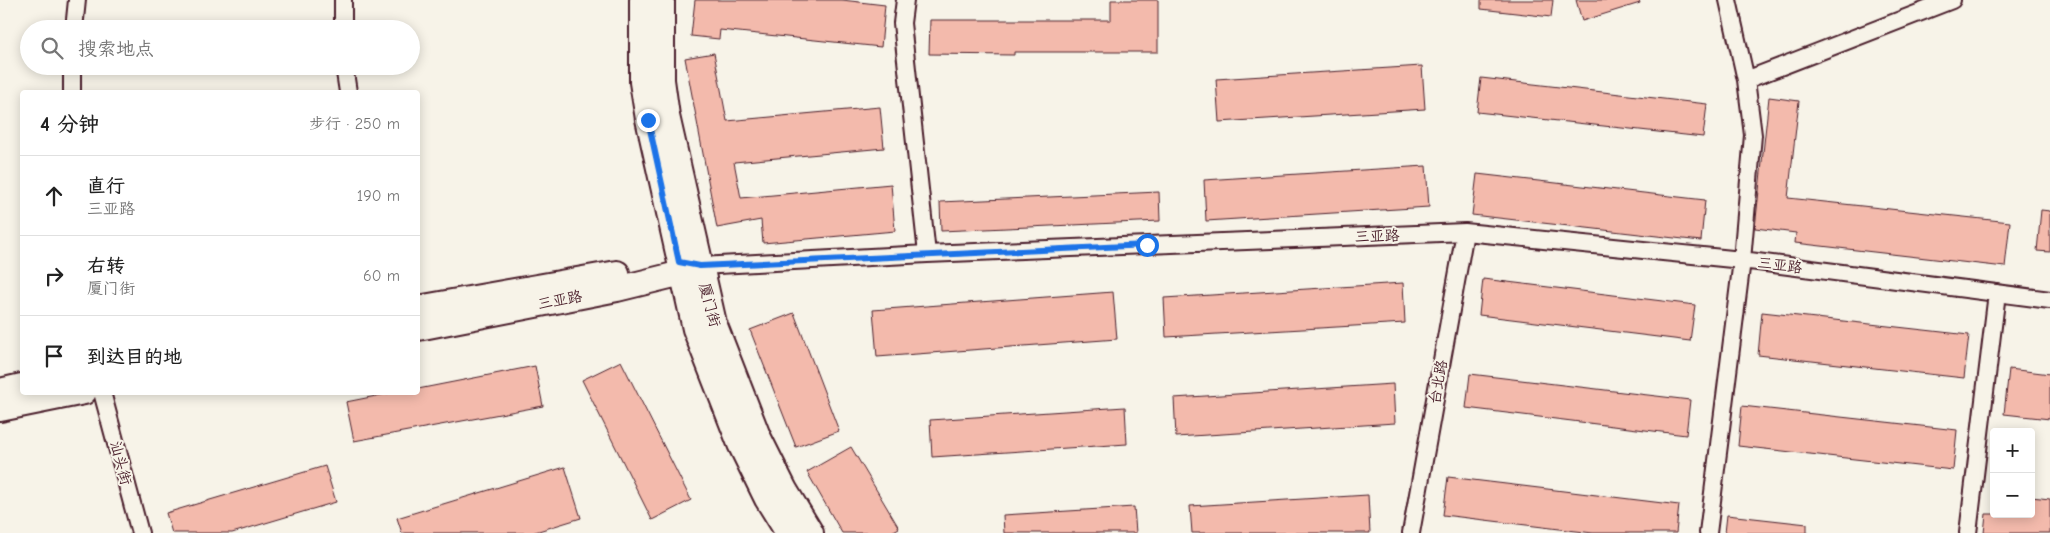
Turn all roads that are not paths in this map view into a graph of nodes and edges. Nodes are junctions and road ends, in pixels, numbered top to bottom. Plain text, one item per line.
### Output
1 (77, 0) edge
2 (343, 0) edge
3 (642, 0) edge
4 (662, 0) edge
5 (904, 0) edge
6 (1728, 0) edge
7 (1952, 0) edge
8 (75, 20) edge
9 (343, 20) edge
10 (72, 75) edge
11 (345, 75) edge
12 (1746, 80) junction
13 (72, 90) edge
14 (348, 90) edge
15 (1465, 232) junction
16 (927, 254) junction
17 (1742, 260) junction
18 (687, 267) junction
19 (1997, 293) junction
20 (2050, 300) edge
21 (420, 308) edge
22 (420, 328) edge
23 (20, 386) edge
24 (0, 391) edge
25 (69, 395) edge
26 (103, 395) edge
27 (0, 409) edge
28 (140, 533) edge
29 (788, 533) edge
30 (811, 533) edge
31 (1411, 533) edge
32 (1708, 533) edge
33 (1968, 533) edge

1 - 8 street
2 - 9 street
3 - 18 main road, 厦门街
4 - 18 main road, 厦门街
5 - 16 street
6 - 12 street
7 - 12 street
10 - 13 street
11 - 14 street
12 - 17 street
15 - 16 street, 三亚路
15 - 17 street, 三亚路
15 - 31 street, 台北路
16 - 18 street, 三亚路
17 - 19 street, 三亚路
17 - 32 street
18 - 21 main road, 三亚路
18 - 22 main road, 三亚路
18 - 29 main road, 厦门街
18 - 30 main road, 厦门街
19 - 20 street, 三亚路
19 - 33 street
23 - 24 main road
25 - 27 main road
26 - 28 street, 汕头街

